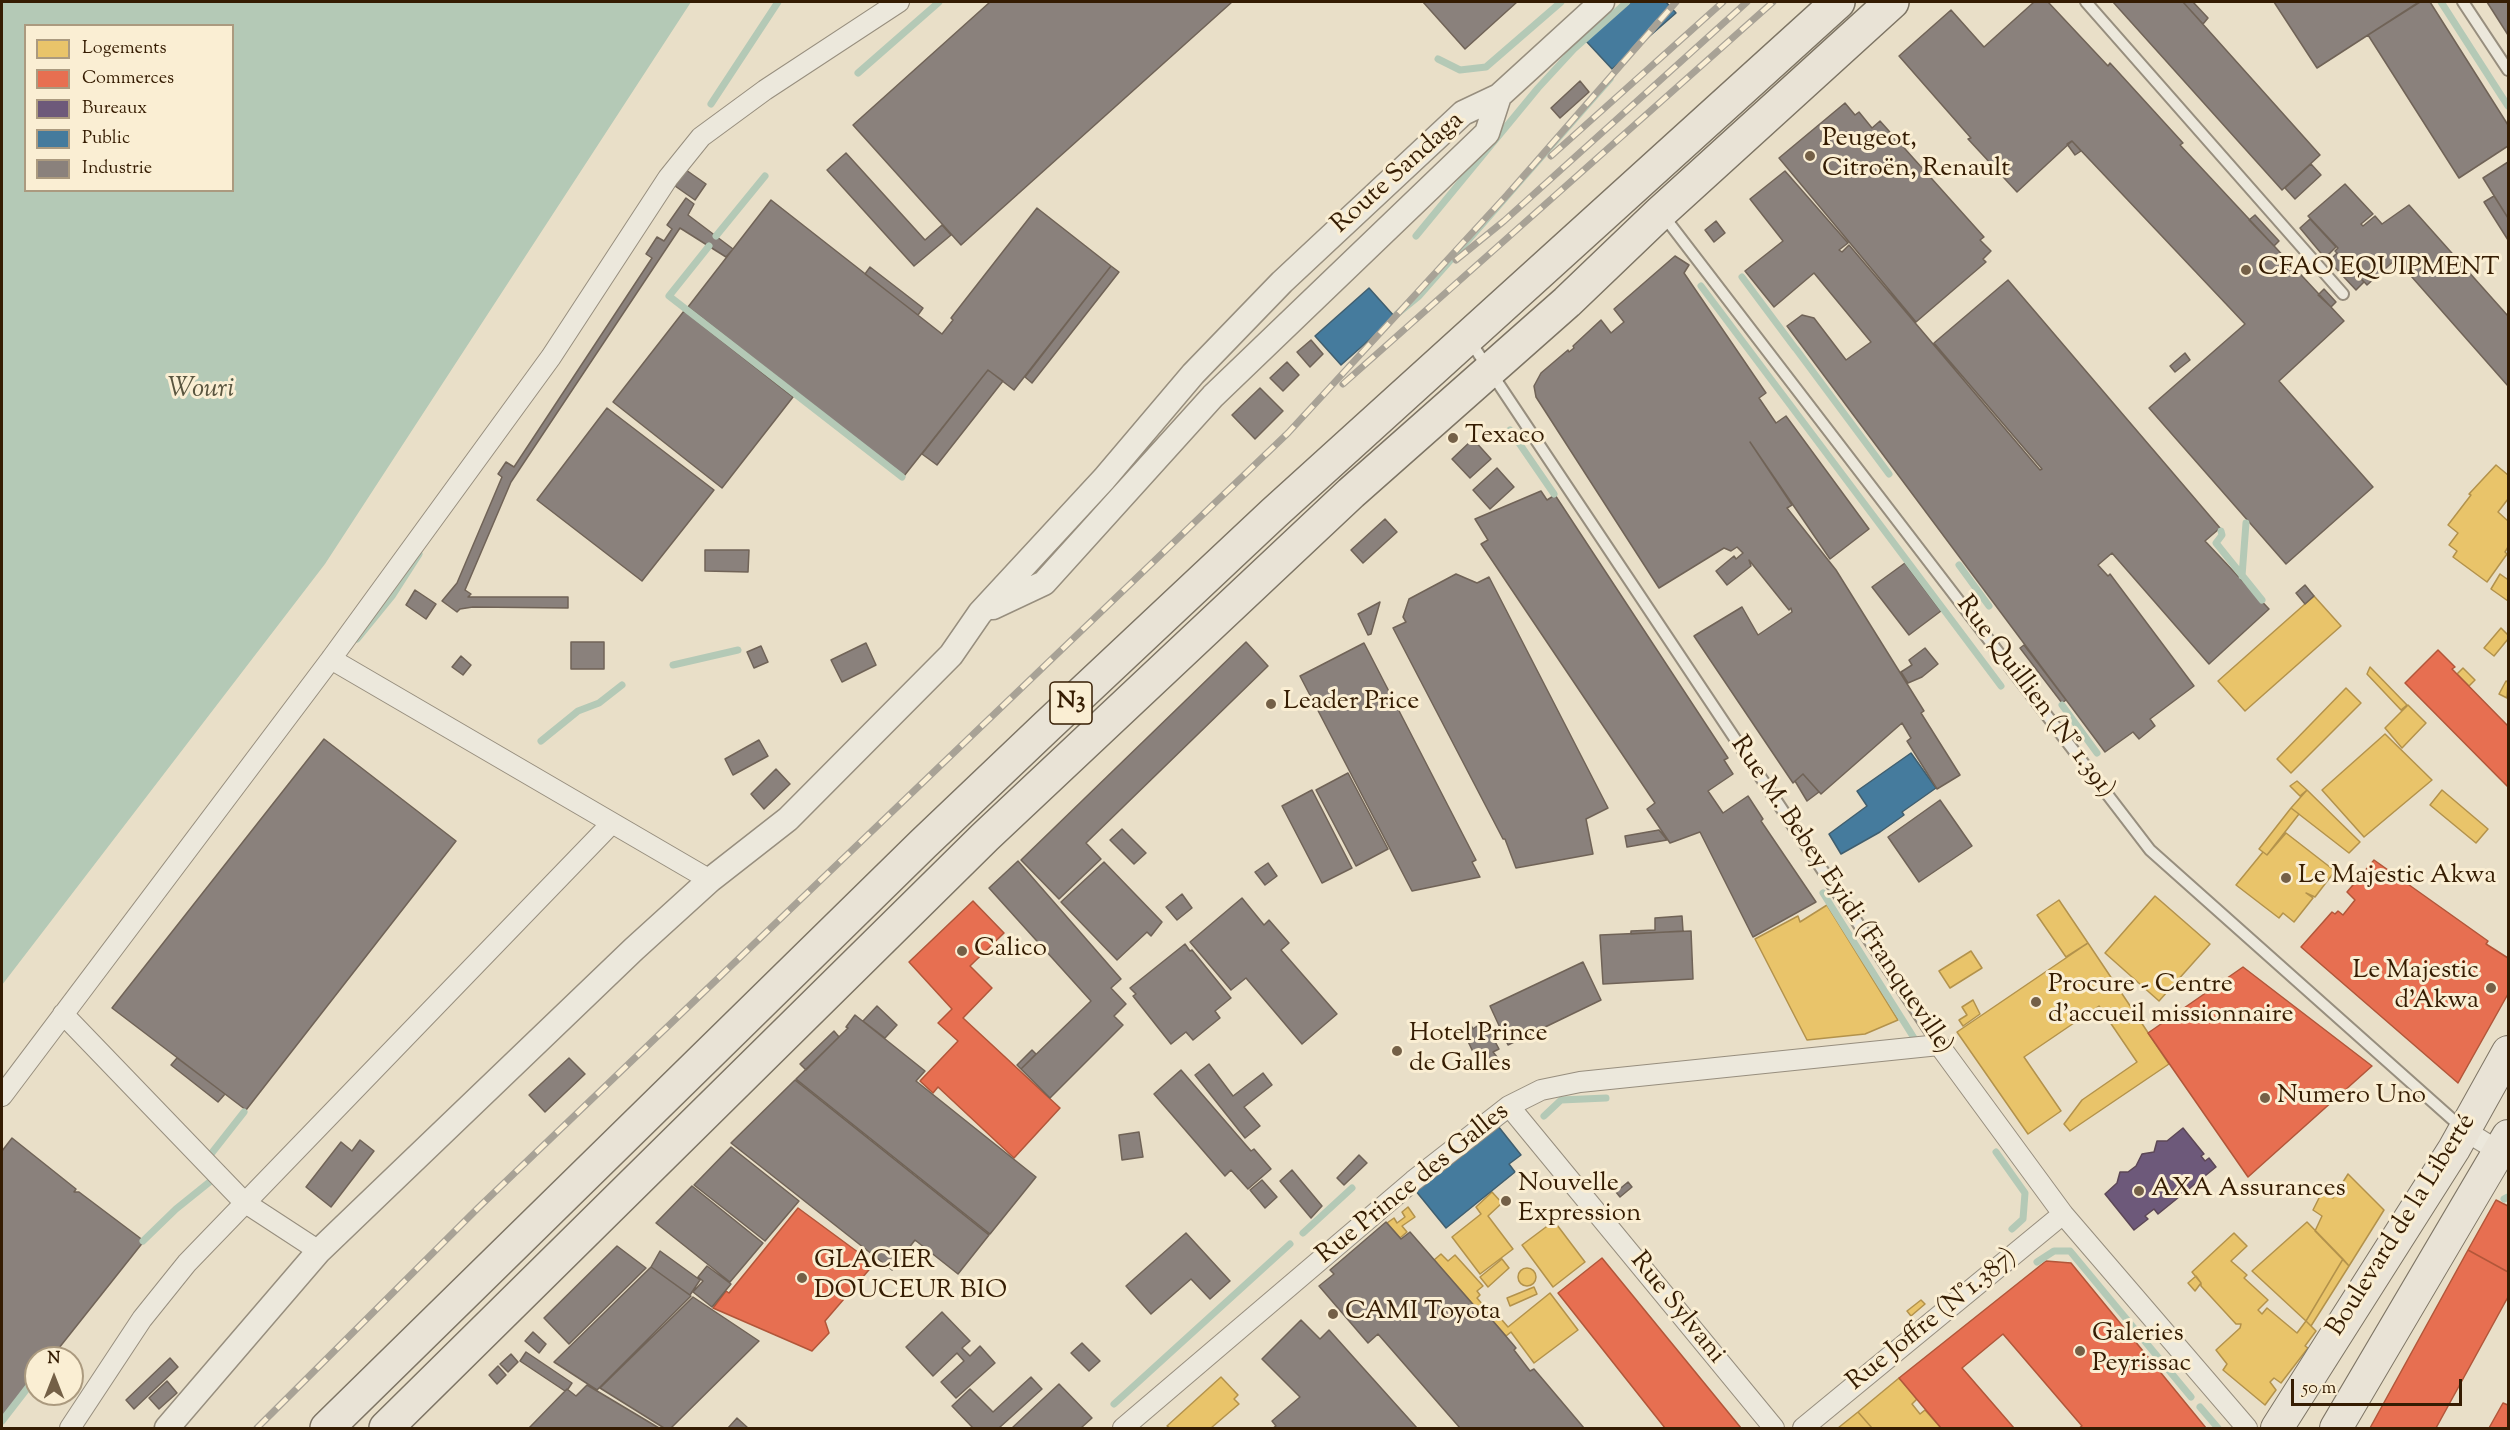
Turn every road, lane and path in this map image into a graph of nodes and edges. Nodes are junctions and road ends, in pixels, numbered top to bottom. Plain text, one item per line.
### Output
1 (899, 2) edge
2 (1602, 2) edge
3 (1838, 2) edge
4 (1892, 2) edge
5 (2086, 2) edge
6 (2463, 2) edge
7 (2508, 70) edge
8 (1499, 96) junction
9 (1661, 212) junction
10 (2343, 294) dead end
11 (1468, 338) junction
12 (1491, 370) junction
13 (1104, 479) junction
14 (1122, 496) junction
15 (1025, 566) junction
16 (1044, 583) junction
17 (980, 613) junction
18 (331, 658) junction
19 (612, 823) junction
20 (710, 880) junction
21 (63, 1014) junction
22 (1939, 1045) junction
23 (2508, 1052) edge
24 (2, 1095) edge
25 (1509, 1106) junction
26 (2464, 1130) junction
27 (2505, 1149) edge
28 (244, 1202) junction
29 (2063, 1214) junction
30 (319, 1251) junction
31 (1129, 1426) edge
32 (70, 1428) edge
33 (167, 1428) edge
34 (327, 1428) edge
35 (386, 1428) edge
36 (1774, 1428) edge
37 (1803, 1428) edge
38 (2247, 1428) edge
39 (2277, 1428) edge
40 (2336, 1428) edge

1 - 18 street
2 - 8 street, Route Sandaga
3 - 11 highway, N3
4 - 9 highway, N3
5 - 10 lane
6 - 7 lane
8 - 13 street, Route Sandaga
8 - 14 street
9 - 12 highway, N3
9 - 26 lane, Rue Quillien (N° 1.391)
11 - 12 lane, Rue M. Bebey Eyidi (Franqueville)
11 - 34 highway, N3
12 - 22 lane, Rue M. Bebey Eyidi (Franqueville)
12 - 35 highway, N3
13 - 14 street
13 - 15 street, Route Sandaga
14 - 16 street
15 - 16 street
15 - 17 street, Route Sandaga
16 - 17 street
17 - 20 street, Route Sandaga
18 - 19 street
18 - 21 street
19 - 20 street
19 - 28 street
20 - 30 street, Route Sandaga
21 - 24 street
21 - 28 street
22 - 25 street, Rue Prince des Galles
22 - 29 street, Rue M. Bebey Eyidi (Franqueville)
23 - 26 main road, Boulevard de la Liberté
25 - 31 street, Rue Prince des Galles
25 - 36 street, Rue Sylvani
26 - 27 street
26 - 39 main road, Boulevard de la Liberté
27 - 40 main road, Boulevard de la Liberté
28 - 30 street
28 - 32 street
29 - 37 street, Rue Joffre (N°1.387)
29 - 38 street, Rue M. Bebey Eyidi (Franqueville)
30 - 33 street, Route Sandaga

